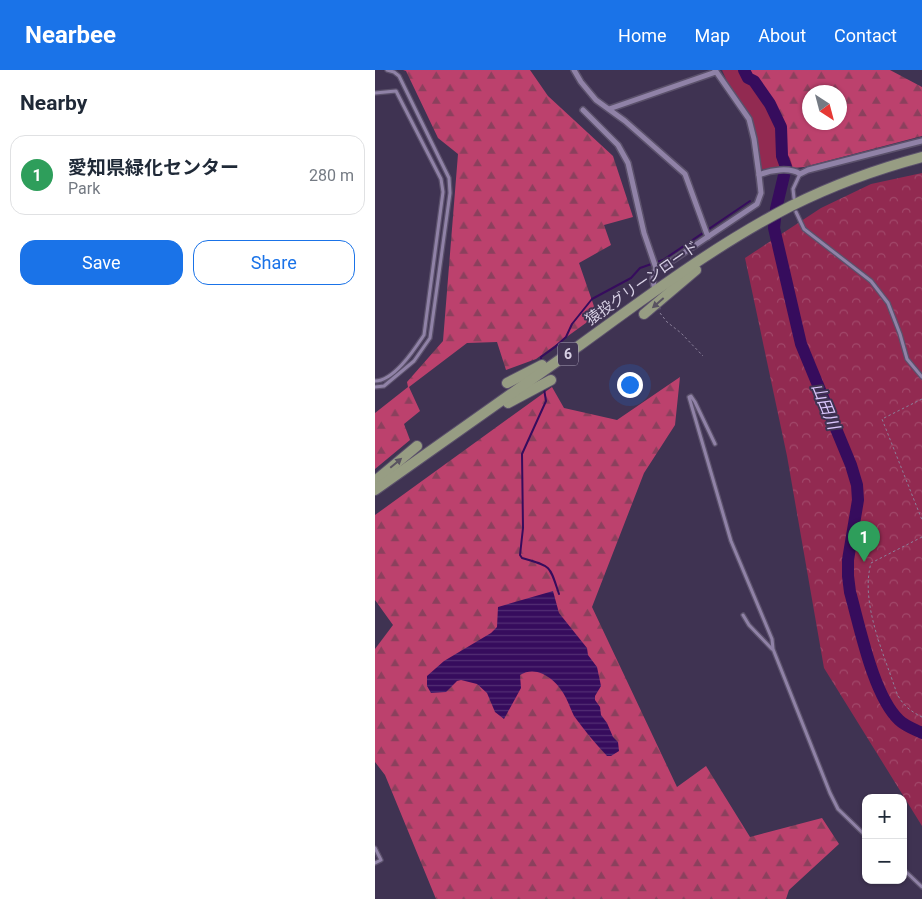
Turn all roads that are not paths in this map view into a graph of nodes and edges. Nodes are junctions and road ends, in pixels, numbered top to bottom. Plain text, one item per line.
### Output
1 (387, 70) edge
2 (574, 70) edge
3 (715, 71) edge
4 (375, 93) edge
5 (609, 109) junction
6 (583, 110) dead end
7 (922, 141) edge
8 (922, 156) edge
9 (800, 174) junction
10 (759, 175) junction
11 (794, 206) junction
12 (708, 237) junction
13 (735, 238) junction
14 (656, 268) junction
15 (654, 286) tunnel mouth
16 (638, 303) junction
17 (644, 314) dead end
18 (922, 377) edge
19 (551, 380) dead end
20 (375, 381) edge
21 (507, 383) dead end
22 (375, 387) edge
23 (715, 444) dead end
24 (417, 446) dead end
25 (375, 481) edge
26 (388, 481) junction
27 (375, 490) edge
28 (743, 615) dead end
29 (773, 649) junction
30 (862, 832) edge
31 (375, 848) edge
32 (375, 863) edge
33 (907, 873) edge
34 (922, 887) edge

1 - 22 lane
2 - 5 street
3 - 5 street
3 - 10 street
4 - 20 lane
5 - 12 street
6 - 14 street
7 - 9 street
8 - 11 main road, 猿投グリーンロード / 6
9 - 10 street
9 - 11 lane
10 - 12 street
11 - 13 main road, 猿投グリーンロード / 6
11 - 18 lane
12 - 14 street
13 - 16 main road, 猿投グリーンロード / 6
13 -> 17 main road
14 - 15 street
16 - 21 main road
16 - 26 main road, 猿投グリーンロード / 6
19 - 26 main road
23 - 29 lane
25 -> 24 main road
26 - 27 main road, 猿投グリーンロード / 6
28 - 29 lane
29 - 30 lane
31 - 32 lane
33 - 34 lane

